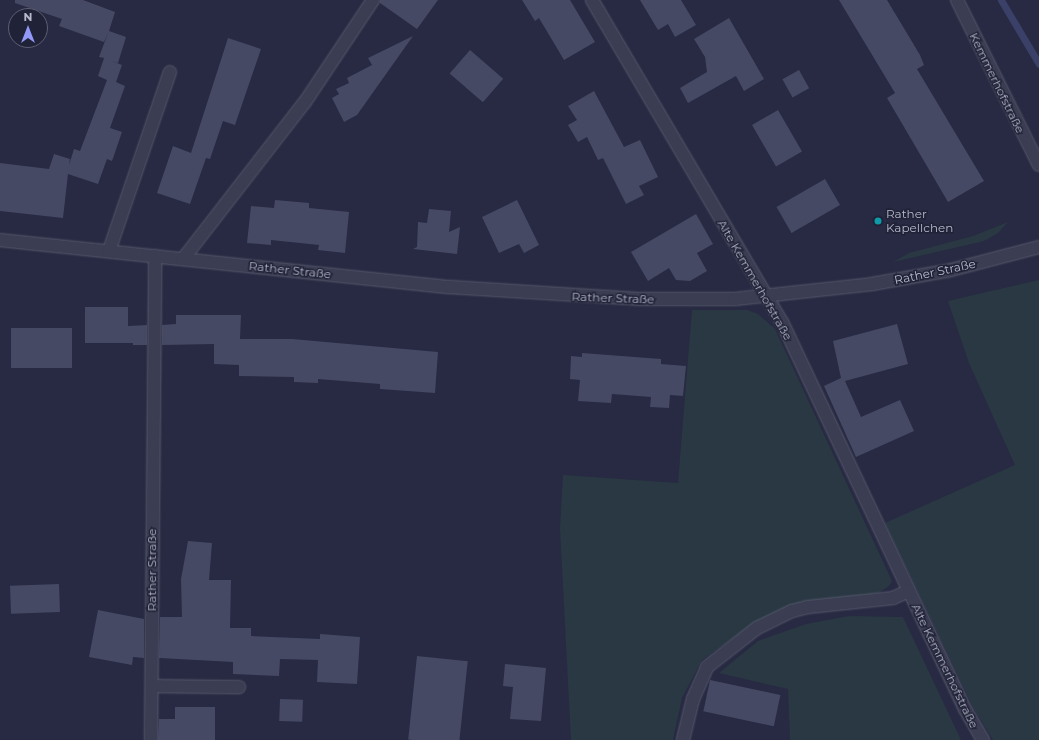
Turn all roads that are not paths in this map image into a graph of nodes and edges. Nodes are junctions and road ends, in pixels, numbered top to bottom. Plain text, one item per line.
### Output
1 (373, 0) edge
2 (592, 0) edge
3 (957, 0) edge
4 (170, 72) dead end
5 (1039, 165) edge
6 (0, 240) edge
7 (1039, 247) edge
8 (109, 251) junction
9 (155, 256) junction
10 (184, 258) junction
11 (766, 296) junction
12 (909, 591) junction
13 (152, 686) junction
14 (239, 687) dead end
15 (151, 740) edge
16 (683, 740) edge
17 (983, 740) edge

1 - 10 street
2 - 11 street, Alte Kemmerhofstraße
3 - 5 street, Kemmerhofstraße
4 - 8 street
6 - 8 street, Rather Straße
7 - 11 street, Rather Straße
8 - 9 street, Rather Straße
9 - 10 street, Rather Straße
9 - 13 street, Rather Straße
10 - 11 street, Rather Straße
11 - 12 street, Alte Kemmerhofstraße
12 - 16 street, Alte Kemmerhofstraße
12 - 17 street, Alte Kemmerhofstraße
13 - 14 street
13 - 15 street, Rather Straße

